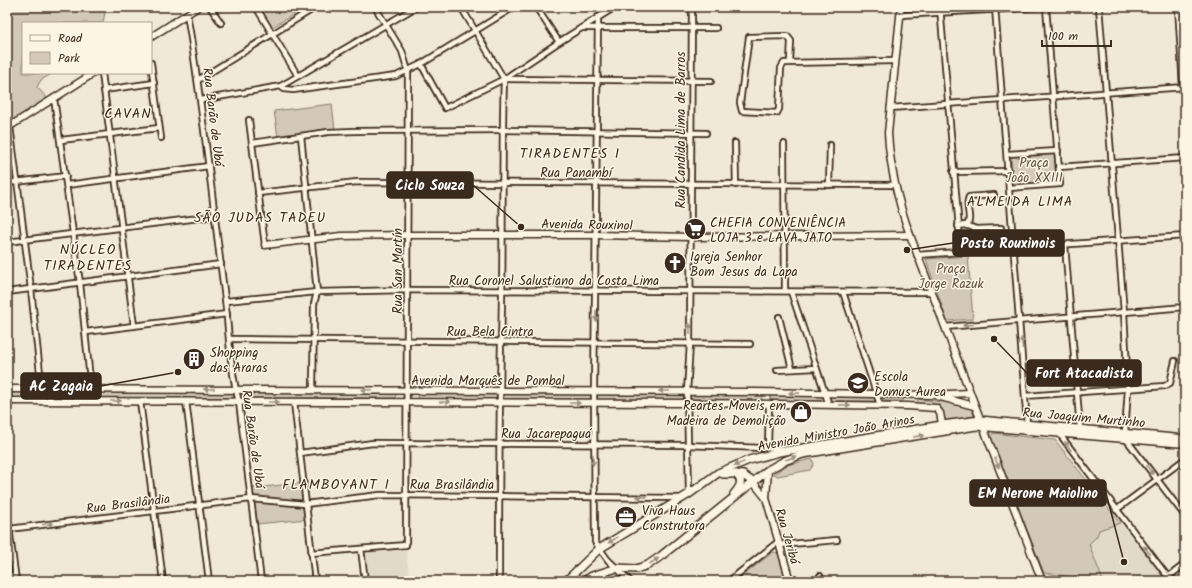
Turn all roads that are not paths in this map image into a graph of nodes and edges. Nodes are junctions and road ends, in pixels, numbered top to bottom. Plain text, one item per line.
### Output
1 (198, 7) edge
2 (210, 7) edge
3 (256, 7) edge
4 (316, 7) edge
5 (375, 7) edge
6 (416, 7) edge
7 (461, 7) edge
8 (514, 7) edge
9 (536, 7) edge
10 (615, 7) edge
11 (692, 7) edge
12 (901, 7) edge
13 (1038, 7) edge
14 (1046, 7) edge
15 (1099, 7) edge
16 (1178, 7) edge
17 (940, 9) edge
18 (995, 9) edge
19 (187, 14) junction
20 (900, 15) junction
21 (598, 17) junction
22 (222, 23) dead end
23 (386, 25) junction
24 (581, 28) junction
25 (597, 28) junction
26 (716, 28) dead end
27 (692, 29) junction
28 (476, 31) junction
29 (272, 33) junction
30 (152, 36) edge
31 (558, 42) junction
32 (894, 61) junction
33 (790, 62) junction
34 (421, 64) junction
35 (152, 70) edge
36 (408, 71) junction
37 (92, 74) edge
38 (102, 74) edge
39 (298, 76) junction
40 (504, 79) junction
41 (597, 79) junction
42 (198, 80) junction
43 (690, 81) junction
44 (711, 81) dead end
45 (154, 83) junction
46 (281, 86) junction
47 (1184, 87) edge
48 (104, 90) junction
49 (1106, 93) junction
50 (1053, 96) junction
51 (54, 98) junction
52 (201, 100) junction
53 (1002, 100) junction
54 (948, 104) junction
55 (890, 108) junction
56 (1185, 118) edge
57 (249, 120) dead end
58 (8, 127) edge
59 (159, 128) junction
60 (502, 130) junction
61 (596, 131) junction
62 (408, 132) junction
63 (691, 133) junction
64 (706, 133) dead end
65 (109, 134) junction
66 (301, 136) junction
67 (161, 138) dead end
68 (61, 140) junction
69 (252, 143) junction
70 (735, 144) dead end
71 (784, 144) dead end
72 (830, 145) dead end
73 (1058, 152) junction
74 (1008, 154) junction
75 (1185, 158) edge
76 (1112, 164) junction
77 (209, 166) junction
78 (1059, 167) junction
79 (1008, 171) junction
80 (953, 172) junction
81 (66, 176) junction
82 (115, 178) junction
83 (18, 182) junction
84 (409, 182) junction
85 (7, 183) edge
86 (502, 183) junction
87 (596, 183) junction
88 (690, 184) junction
89 (67, 185) junction
90 (736, 185) junction
91 (784, 185) junction
92 (829, 185) junction
93 (894, 185) junction
94 (306, 187) junction
95 (1009, 188) junction
96 (258, 193) junction
97 (994, 195) dead end
98 (215, 216) junction
99 (958, 226) junction
100 (968, 226) junction
101 (121, 227) junction
102 (1001, 228) dead end
103 (74, 233) junction
104 (501, 234) junction
105 (409, 235) junction
106 (596, 235) junction
107 (785, 236) junction
108 (910, 236) junction
109 (1185, 236) edge
110 (691, 237) junction
111 (25, 240) junction
112 (312, 240) junction
113 (1118, 240) junction
114 (7, 242) edge
115 (1065, 244) junction
116 (265, 246) joint
117 (1015, 248) junction
118 (960, 252) junction
119 (917, 255) junction
120 (221, 264) junction
121 (128, 276) junction
122 (80, 282) junction
123 (31, 289) junction
124 (408, 290) junction
125 (502, 291) junction
126 (596, 291) junction
127 (690, 291) junction
128 (7, 292) edge
129 (317, 292) junction
130 (784, 292) junction
131 (791, 292) junction
132 (843, 292) junction
133 (931, 292) junction
134 (226, 301) junction
135 (1185, 307) edge
136 (1124, 312) junction
137 (227, 314) junction
138 (779, 317) dead end
139 (1072, 317) junction
140 (1020, 321) junction
141 (134, 326) junction
142 (945, 327) junction
143 (86, 332) junction
144 (229, 339) junction
145 (314, 339) junction
146 (408, 342) junction
147 (501, 342) junction
148 (596, 343) junction
149 (690, 344) junction
150 (750, 344) dead end
151 (1175, 361) dead end
152 (816, 368) junction
153 (792, 369) junction
154 (777, 370) dead end
155 (7, 389) edge
156 (40, 389) junction
157 (60, 389) junction
158 (91, 389) junction
159 (135, 389) junction
160 (149, 389) junction
161 (1128, 389) junction
162 (233, 390) junction
163 (249, 390) junction
164 (313, 390) junction
165 (403, 390) junction
166 (417, 390) junction
167 (496, 391) junction
168 (510, 391) junction
169 (591, 391) junction
170 (605, 391) junction
171 (684, 392) junction
172 (699, 392) junction
173 (1077, 392) junction
174 (824, 393) junction
175 (876, 393) junction
176 (970, 393) junction
177 (919, 394) junction
178 (931, 395) junction
179 (1025, 396) junction
180 (7, 400) edge
181 (28, 401) junction
182 (45, 401) junction
183 (138, 401) junction
184 (149, 401) junction
185 (186, 401) junction
186 (231, 402) junction
187 (239, 402) junction
188 (250, 402) junction
189 (294, 402) junction
190 (402, 402) junction
191 (416, 402) junction
192 (496, 403) junction
193 (511, 403) junction
194 (591, 403) junction
195 (606, 403) junction
196 (684, 403) junction
197 (699, 404) junction
198 (769, 405) junction
199 (829, 405) junction
200 (880, 406) junction
201 (908, 406) junction
202 (974, 406) junction
203 (981, 423) junction
204 (1027, 424) junction
205 (1054, 426) junction
206 (943, 428) junction
207 (1080, 429) junction
208 (1059, 433) junction
209 (1126, 436) junction
210 (1185, 439) edge
211 (406, 444) junction
212 (499, 444) junction
213 (1185, 444) edge
214 (594, 445) junction
215 (687, 445) junction
216 (768, 447) junction
217 (792, 449) junction
218 (300, 453) junction
219 (1185, 459) edge
220 (768, 470) junction
221 (736, 474) junction
222 (1157, 480) junction
223 (706, 481) junction
224 (752, 482) junction
225 (689, 494) junction
226 (405, 495) junction
227 (499, 496) junction
228 (593, 496) junction
229 (682, 498) junction
230 (766, 498) junction
231 (251, 499) junction
232 (728, 502) junction
233 (305, 504) junction
234 (199, 505) junction
235 (1116, 510) junction
236 (154, 511) junction
237 (7, 512) edge
238 (1185, 516) edge
239 (9, 529) junction
240 (837, 540) dead end
241 (779, 543) junction
242 (361, 549) junction
243 (599, 549) junction
244 (311, 553) junction
245 (1185, 564) edge
246 (617, 568) junction
247 (15, 575) junction
248 (7, 576) edge
249 (1169, 579) edge
250 (16, 581) edge
251 (163, 581) edge
252 (209, 581) edge
253 (261, 581) edge
254 (315, 581) edge
255 (365, 581) edge
256 (499, 581) edge
257 (566, 581) edge
258 (584, 581) edge
259 (630, 581) edge
260 (730, 581) edge
261 (790, 581) edge
262 (1042, 581) edge

1 - 19 main road
2 - 22 street
3 - 29 street
4 - 29 street
5 - 23 street, Rua San Martín
6 - 23 street
7 - 28 street
8 - 28 street
9 - 31 street
10 - 21 street
11 - 27 street, Rua Candida Lima de Barros
12 - 20 main road
13 - 18 street
14 - 50 street
15 - 49 street
16 - 47 street
17 - 18 street
17 - 20 street
17 - 54 street
18 - 53 street
19 - 30 main road
19 - 42 street, Rua Barão de Ubá
20 - 32 main road
21 - 24 street
21 - 25 street
23 - 36 street, Rua San Martín
23 - 39 street
24 - 25 street
24 - 31 street
25 - 27 street
25 - 41 street
26 - 27 street
27 - 43 street, Rua Candida Lima de Barros
28 - 34 street
28 - 40 street
29 - 39 street
29 - 42 street
31 - 40 street
32 - 33 street
32 - 55 main road
33 - 33 street
34 - 36 street
34 - 40 street
35 - 45 street
36 - 46 street
36 - 62 street, Rua San Martín
37 - 51 main road
38 - 48 street
39 - 46 street
40 - 41 street
40 - 60 street
41 - 43 street
41 - 61 street
42 - 52 street, Rua Barão de Ubá
43 - 44 street
43 - 63 street, Rua Candida Lima de Barros
45 - 48 street
45 - 59 street
46 - 52 street
47 - 49 street
47 - 56 street
48 - 65 street
49 - 50 street
49 - 76 street
50 - 53 street
50 - 73 street
51 - 58 main road
51 - 68 street
52 - 77 street, Rua Barão de Ubá
53 - 54 street
53 - 74 street
54 - 55 street
54 - 80 street
55 - 93 main road
57 - 69 street
58 - 83 street
59 - 65 street
59 - 67 street
60 - 61 street
60 - 62 street
60 - 86 street
61 - 63 street
61 - 87 street
62 - 66 street
62 - 84 street, Rua San Martín
63 - 64 street
63 - 88 street, Rua Candida Lima de Barros
65 - 68 street
65 - 82 street
66 - 69 street
66 - 94 street
68 - 81 street
69 - 96 street
70 - 90 street
71 - 91 street
72 - 92 street
73 - 74 street
73 - 78 street
74 - 79 street
75 - 76 street
76 - 78 street
76 - 113 street
77 - 82 street
77 - 98 street, Rua Barão de Ubá
78 - 95 street
79 - 80 street
79 - 95 street
80 - 99 street
81 - 83 street
81 - 89 street
82 - 89 street
82 - 101 street
83 - 85 street
83 - 111 street
84 - 86 street, Rua Panambí
84 - 94 street, Rua Panambí
84 - 105 street, Rua San Martín
86 - 87 street, Rua Panambí
86 - 104 street
87 - 88 street, Rua Panambí
87 - 106 street
88 - 90 street, Rua Panambí
88 - 110 street, Rua Candida Lima de Barros
89 - 103 street
90 - 91 street, Rua Panambí
91 - 92 street, Rua Panambí
91 - 107 street
92 - 93 street, Rua Panambí
93 - 108 main road
94 - 96 street, Rua Panambí
94 - 112 street
95 - 117 street
96 - 116 street
97 - 100 street
98 - 101 street
98 - 120 street, Rua Barão de Ubá
99 - 100 street
99 - 118 street
100 - 102 street
101 - 103 street
101 - 121 street
103 - 111 street
103 - 122 street
104 - 105 main road, Avenida Rouxinol
104 - 106 main road, Avenida Rouxinol
104 - 125 street
105 - 112 main road, Avenida Rouxinol
105 - 124 street, Rua San Martín
106 - 110 main road, Avenida Rouxinol
106 - 126 street
107 - 108 main road, Avenida Rouxinol
107 - 110 main road, Avenida Rouxinol
107 - 130 street
108 - 119 main road
109 - 113 street
110 - 127 street, Rua Candida Lima de Barros
111 - 114 street
111 - 123 street
112 - 116 main road, Avenida Rouxinol
112 - 129 street
113 - 115 street
113 - 136 street
115 - 117 street
115 - 139 street
117 - 118 street
117 - 140 street
118 - 119 street
119 - 133 main road
120 - 121 street
120 - 134 street, Rua Barão de Ubá
121 - 122 street
121 - 141 street
122 - 123 street
122 - 143 street
123 - 128 street
123 - 156 street
124 - 125 street, Rua Coronel Salustiano da Costa Lima
124 - 129 street, Rua Coronel Salustiano da Costa Lima
124 - 146 street, Rua San Martín
125 - 126 street, Rua Coronel Salustiano da Costa Lima
125 - 147 street
126 - 127 street, Rua Coronel Salustiano da Costa Lima
126 -> 148 street
127 - 130 street, Rua Coronel Salustiano da Costa Lima
149 -> 127 street, Rua Candida Lima de Barros
129 - 134 street, Rua Coronel Salustiano da Costa Lima
129 - 145 street
130 - 131 street, Rua Coronel Salustiano da Costa Lima
131 - 132 street, Rua Coronel Salustiano da Costa Lima
131 - 152 street
132 - 133 street, Rua Coronel Salustiano da Costa Lima
132 - 175 street
133 - 142 main road
134 - 137 street, Rua Barão de Ubá
135 - 136 street
136 - 139 street
136 - 161 street
137 - 141 street
137 - 144 street, Rua Barão de Ubá
138 - 153 street
139 - 140 street
139 - 173 street
140 -> 142 street
179 -> 140 street
141 - 143 street
142 - 176 main road
143 - 158 street
144 - 145 street, Rua Bela Cintra
144 - 162 street, Rua Barão de Ubá
145 - 146 street, Rua Bela Cintra
145 - 164 street
146 - 147 street, Rua Bela Cintra
146 - 165 street, Rua San Martín
147 - 148 street, Rua Bela Cintra
147 - 167 street
148 - 149 street, Rua Bela Cintra
148 - 169 street
149 - 150 street, Rua Bela Cintra
149 - 171 street, Rua Candida Lima de Barros
151 - 161 street
152 - 153 street
152 - 174 street
153 - 154 street
155 - 156 main road, Avenida Marquês de Pombal
156 - 157 main road, Avenida Marquês de Pombal
156 - 181 main road
156 - 182 street
157 - 158 main road, Avenida Marquês de Pombal
157 - 182 main road
158 - 159 main road, Avenida Marquês de Pombal
159 - 160 main road, Avenida Marquês de Pombal
159 - 183 main road
162 -> 160 main road, Avenida Marquês de Pombal
160 - 184 main road
161 - 173 street
161 - 209 street
162 - 163 main road, Avenida Marquês de Pombal
162 - 186 main road
162 - 187 street, Rua Barão de Ubá
163 - 164 main road, Avenida Marquês de Pombal
163 - 188 main road
165 -> 164 main road, Avenida Marquês de Pombal
165 - 166 main road, Avenida Marquês de Pombal
165 - 190 main road
166 - 167 main road, Avenida Marquês de Pombal
166 - 191 main road
167 - 168 main road, Avenida Marquês de Pombal
167 - 192 main road
168 - 169 main road, Avenida Marquês de Pombal
168 - 193 main road
169 - 170 main road, Avenida Marquês de Pombal
169 - 194 main road
171 -> 170 main road, Avenida Marquês de Pombal
170 - 195 main road
171 - 172 main road, Avenida Marquês de Pombal
171 - 196 main road
174 -> 172 main road, Avenida Marquês de Pombal
172 - 197 main road
173 - 179 street
173 - 207 street
174 - 175 main road, Avenida Marquês de Pombal
174 - 199 street
175 - 177 main road, Avenida Marquês de Pombal
175 - 200 street
176 - 178 main road, Avenida Marquês de Pombal
176 - 202 main road
177 - 178 main road, Avenida Marquês de Pombal
177 - 201 main road
178 - 202 main road
179 - 204 street
180 - 181 main road, Avenida Marquês de Pombal
181 - 182 main road, Avenida Marquês de Pombal
182 -> 183 main road, Avenida Marquês de Pombal
183 - 184 main road, Avenida Marquês de Pombal
183 - 236 street
184 - 185 main road, Avenida Marquês de Pombal
185 - 186 main road, Avenida Marquês de Pombal
185 - 234 street
186 - 187 main road, Avenida Marquês de Pombal
187 - 188 main road, Avenida Marquês de Pombal
187 - 231 street, Rua Barão de Ubá
188 -> 189 main road, Avenida Marquês de Pombal
189 - 190 main road, Avenida Marquês de Pombal
189 - 218 street
190 - 191 main road, Avenida Marquês de Pombal
190 - 211 street
191 -> 192 main road, Avenida Marquês de Pombal
192 - 193 main road, Avenida Marquês de Pombal
192 - 212 street
193 -> 194 main road, Avenida Marquês de Pombal
194 - 195 main road, Avenida Marquês de Pombal
194 - 214 street
195 - 196 main road, Avenida Marquês de Pombal
196 - 197 main road, Avenida Marquês de Pombal
196 - 215 street
197 - 198 main road, Avenida Marquês de Pombal
198 - 199 main road, Avenida Marquês de Pombal
198 - 216 street
199 -> 200 main road, Avenida Marquês de Pombal
200 - 201 main road, Avenida Marquês de Pombal
201 - 206 main road, Avenida Marquês de Pombal
202 - 203 main road
203 - 204 main road, Rua Joaquim Murtinho
203 - 206 main road, Avenida Ministro João Arinos
203 - 208 main road, Rua Joaquim Murtinho
203 -> 262 main road
204 - 205 main road, Rua Joaquim Murtinho
205 - 207 main road, Rua Joaquim Murtinho
205 - 208 street
206 - 217 main road, Avenida Ministro João Arinos
220 -> 206 main road, Avenida Ministro João Arinos
207 - 209 main road, Rua Joaquim Murtinho
208 - 209 main road, Rua Joaquim Murtinho
235 -> 208 street
209 - 210 main road, Rua Joaquim Murtinho
209 - 213 main road, Rua Joaquim Murtinho
209 -> 222 street
211 - 212 street, Rua Jacarepaguá
211 - 218 street, Rua Jacarepaguá
211 - 226 street
212 - 214 street, Rua Jacarepaguá
212 - 227 street
214 - 215 street, Rua Jacarepaguá
214 -> 228 street
215 - 216 street, Rua Jacarepaguá
215 - 225 street
216 - 217 street, Rua Jacarepaguá
217 -> 223 main road, Avenida Ministro João Arinos
218 - 233 street
219 - 222 street
220 - 224 main road, Avenida Ministro João Arinos
220 - 230 main road
221 - 223 main road
221 - 224 main road
221 - 232 main road
222 - 235 street
222 - 238 street
223 - 225 main road, Avenida Ministro João Arinos
224 - 230 main road
224 - 232 main road, Avenida Ministro João Arinos
225 - 229 main road, Avenida Ministro João Arinos
226 - 227 street, Rua Brasilândia
226 - 233 street, Rua Brasilândia
226 - 242 street
227 - 228 street, Rua Brasilândia
227 - 256 street
229 -> 228 street, Rua Brasilândia
228 - 243 street
229 -> 243 main road, Avenida Ministro João Arinos
230 - 241 main road, Rua Jeribá
231 - 233 street, Rua Brasilândia
231 - 234 street, Rua Brasilândia
231 - 253 street, Rua Barão de Ubá
246 -> 232 main road, Avenida Ministro João Arinos
233 - 244 street
234 - 236 street, Rua Brasilândia
234 - 252 street
249 -> 235 street
239 -> 236 street, Rua Brasilândia
236 - 251 street
237 - 239 street
239 - 247 street
240 - 241 street
241 - 260 street
241 - 261 main road, Rua Jeribá
242 - 244 street
242 - 255 street
243 - 246 street
243 - 257 main road, Avenida Ministro João Arinos
244 - 254 street
245 - 249 street
246 - 258 main road, Avenida Ministro João Arinos
246 - 259 street
247 - 248 street
247 - 250 street

